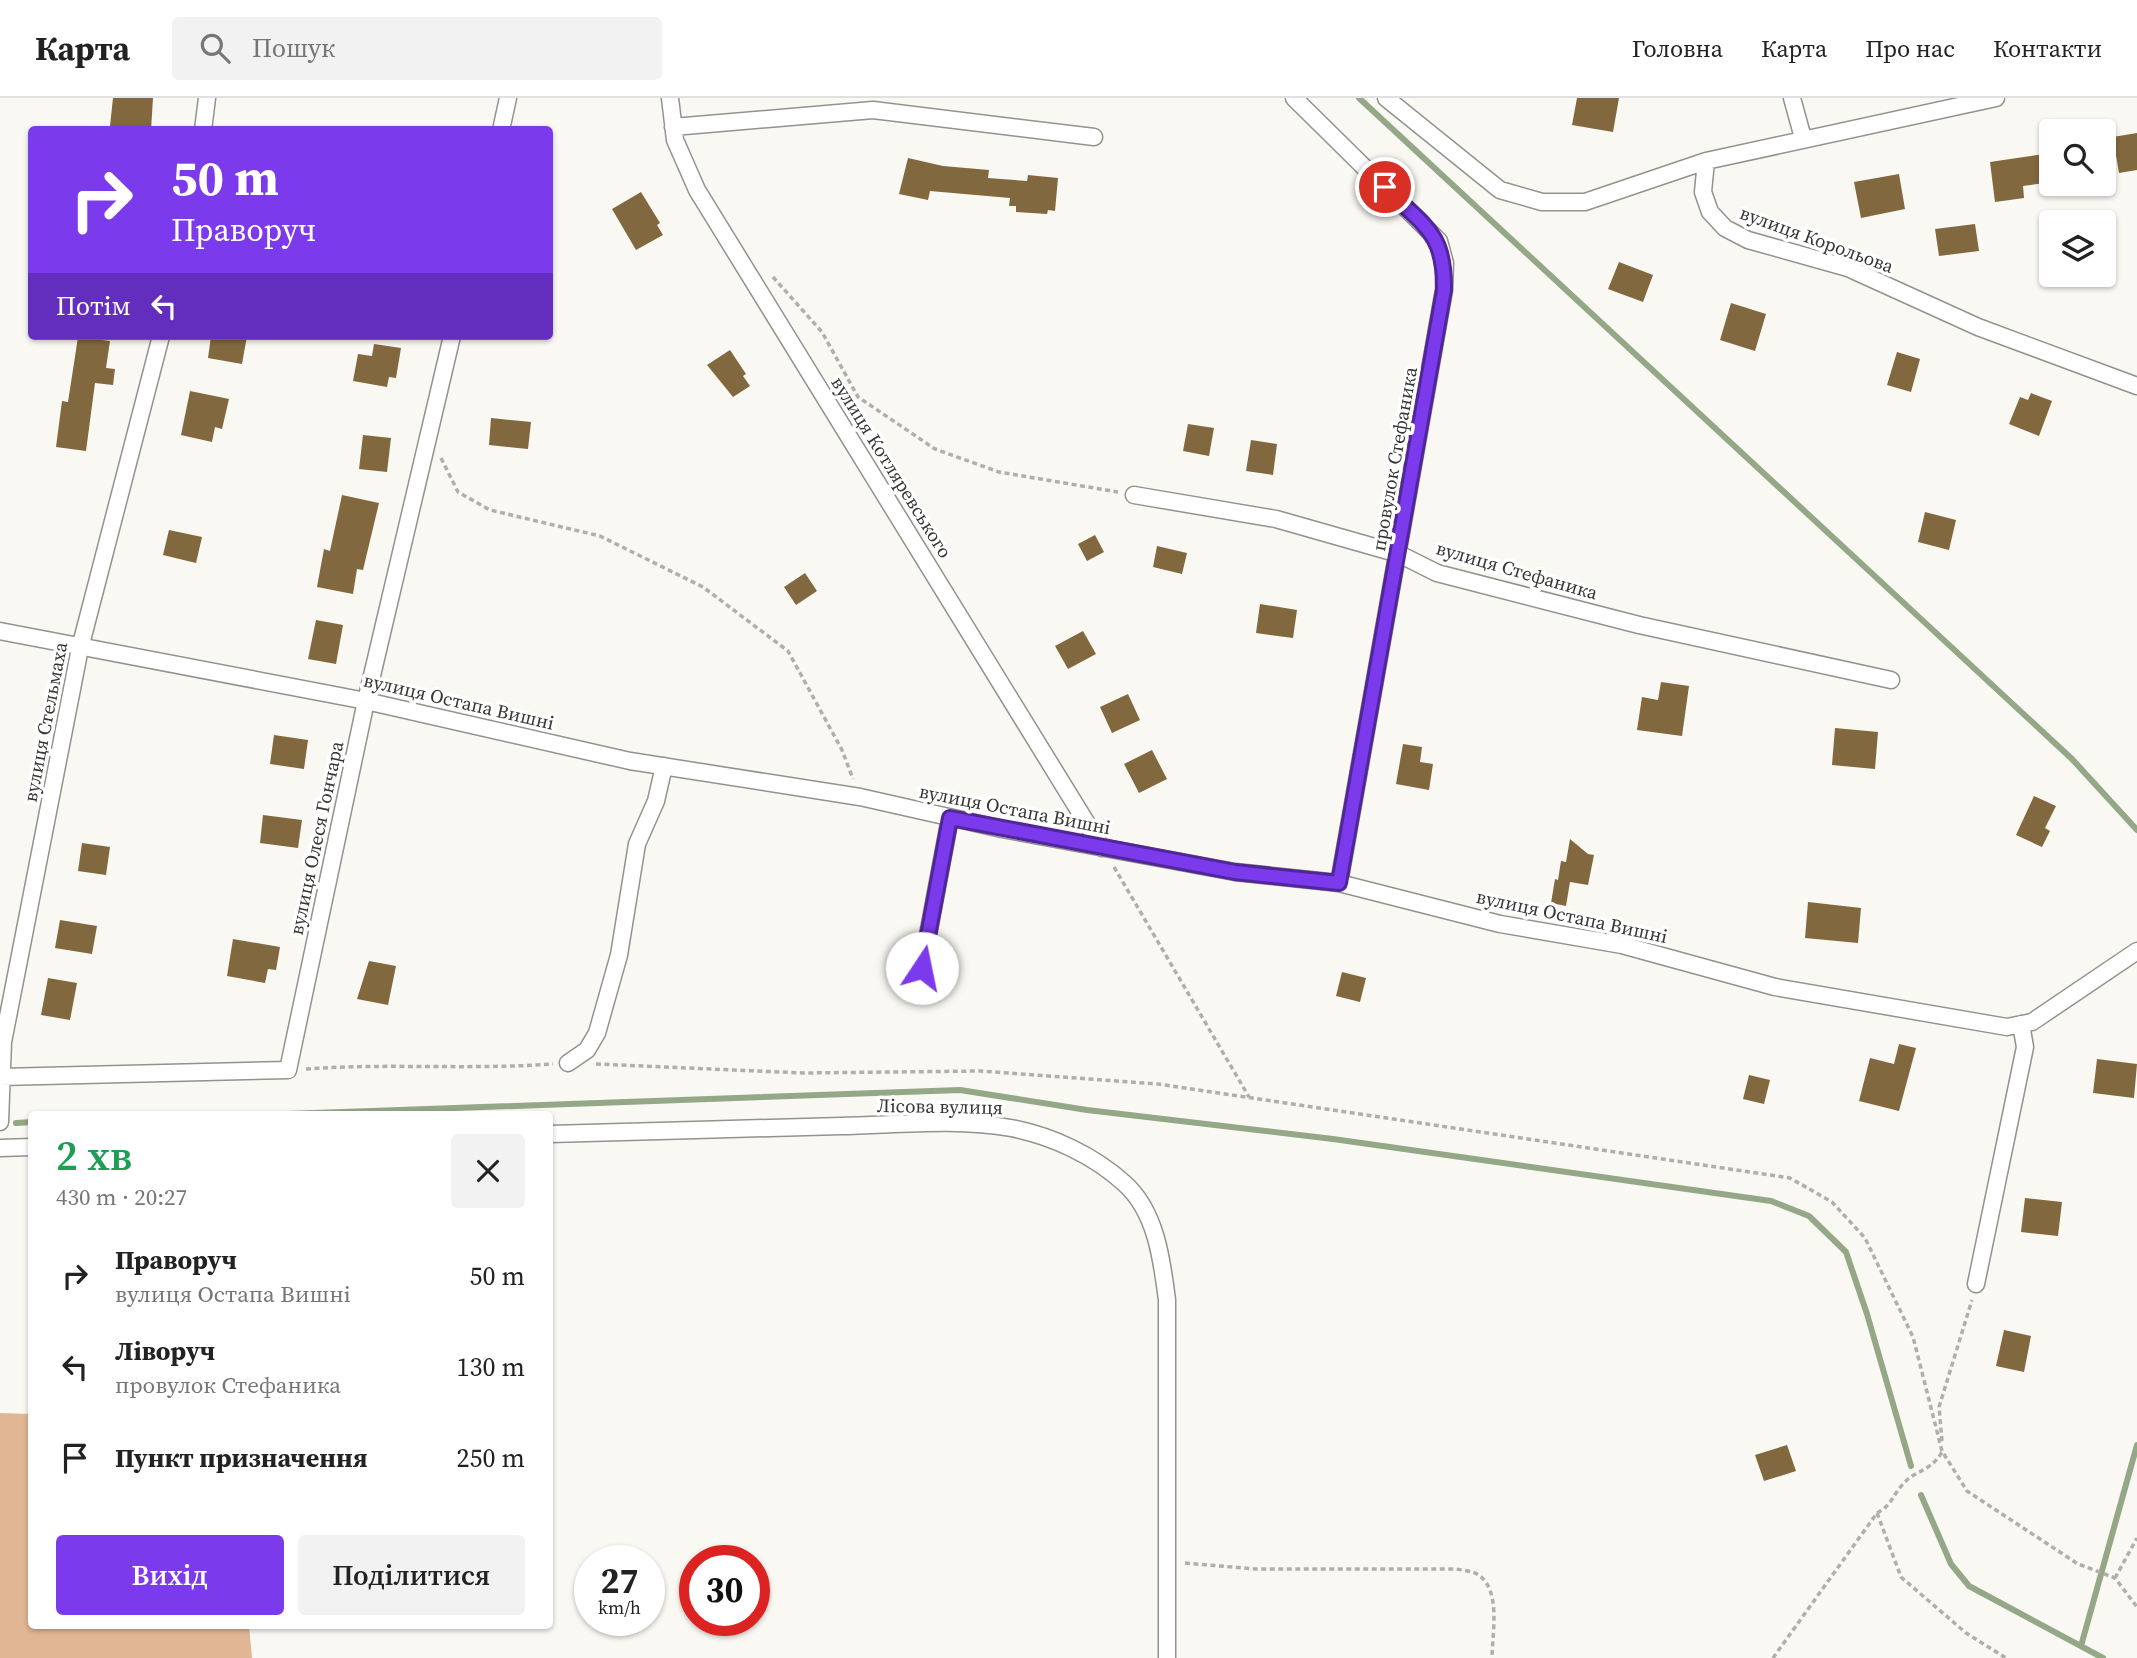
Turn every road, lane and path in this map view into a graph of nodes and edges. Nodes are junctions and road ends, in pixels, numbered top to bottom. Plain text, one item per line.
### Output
1 (207, 98) edge
2 (509, 98) edge
3 (670, 98) edge
4 (1294, 98) edge
5 (1792, 98) edge
6 (1996, 98) edge
7 (1388, 100) edge
8 (204, 126) edge
9 (502, 126) edge
10 (673, 127) junction
11 (1094, 137) dead end
12 (1803, 138) junction
13 (1706, 161) junction
14 (768, 271) dead end
15 (160, 340) edge
16 (451, 340) edge
17 (2137, 386) edge
18 (440, 455) dead end
19 (1134, 495) joint
20 (1398, 554) junction
21 (0, 631) edge
22 (80, 648) junction
23 (1891, 680) dead end
24 (366, 701) junction
25 (664, 766) junction
26 (860, 797) junction
27 (950, 818) junction
28 (1102, 848) junction
29 (1339, 883) junction
30 (2137, 951) edge
31 (917, 993) dead end
32 (2021, 1024) junction
33 (568, 1063) junction
34 (288, 1070) junction
35 (1, 1077) edge
36 (1249, 1097) junction
37 (0, 1122) edge
38 (553, 1134) edge
39 (28, 1147) edge
40 (0, 1148) edge
41 (1976, 1284) joint
42 (1942, 1451) junction
43 (1877, 1513) junction
44 (2137, 1538) edge
45 (1167, 1561) junction
46 (2115, 1578) junction
47 (2137, 1607) edge
48 (1167, 1658) edge
49 (1492, 1658) edge
50 (1773, 1658) edge
51 (2006, 1658) edge

1 - 8 street
2 - 9 street
3 - 10 street, вулиця Котляревського
4 - 20 street, провулок Стефаника
5 - 12 street
6 - 12 street
7 - 13 street
10 - 11 street
10 - 28 street, вулиця Котляревського
12 - 13 street
13 - 17 street, вулиця Корольова
14 - 19 path
15 - 22 street, вулиця Стельмаха
16 - 24 street, вулиця Олеся Гончара
18 - 26 path
19 - 20 street, вулиця Стефаника
20 - 23 street, вулиця Стефаника
20 - 29 street, провулок Стефаника
21 - 22 street, вулиця Остапа Вишні
22 - 24 street, вулиця Остапа Вишні
22 - 35 street, вулиця Стельмаха
24 - 25 street, вулиця Остапа Вишні
24 - 34 street, вулиця Олеся Гончара
25 - 26 street, вулиця Остапа Вишні
25 - 33 street
26 - 27 street, вулиця Остапа Вишні
27 - 28 street, вулиця Остапа Вишні
27 - 31 street
28 - 29 street, вулиця Остапа Вишні
28 - 36 path
29 - 32 street, вулиця Остапа Вишні
30 - 32 street
32 - 41 street
33 - 34 path
33 - 36 path
34 - 35 street
35 - 37 street, вулиця Стельмаха
36 - 42 path
38 - 45 street, Лісова вулиця
39 - 40 street
41 - 42 path
42 - 43 path
42 - 46 path
43 - 50 path
43 - 51 path
44 - 46 path
45 - 48 street, Лісова вулиця
45 - 49 path
46 - 47 path

